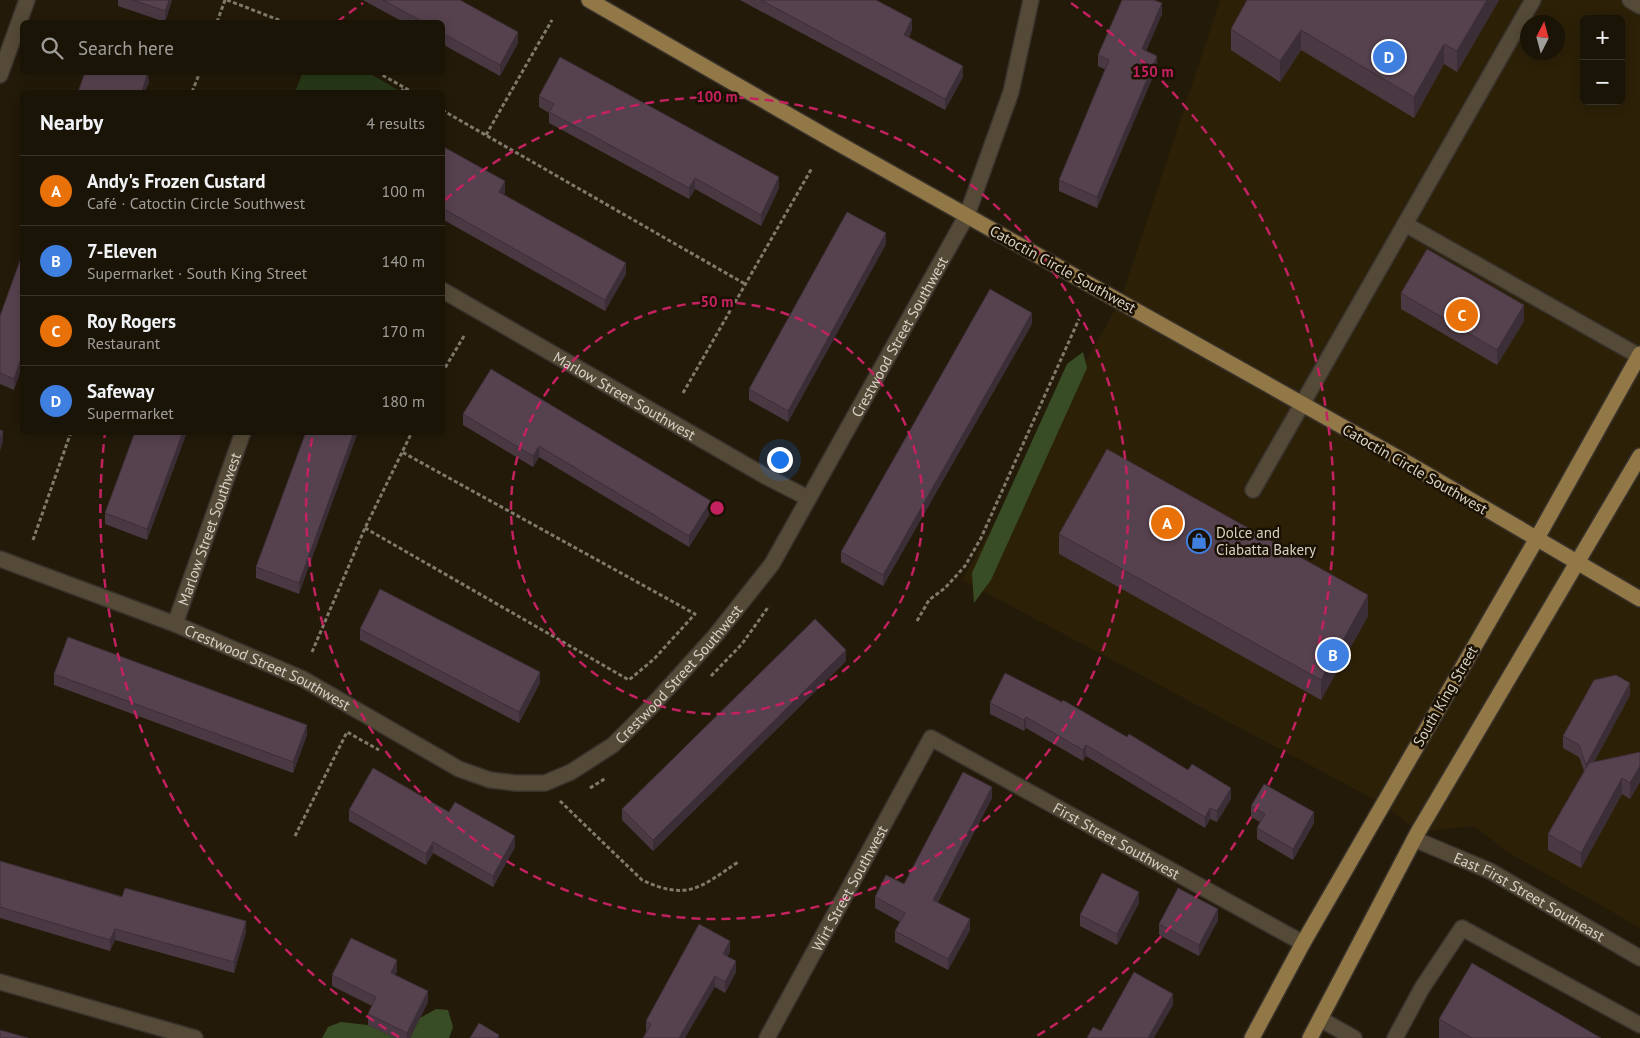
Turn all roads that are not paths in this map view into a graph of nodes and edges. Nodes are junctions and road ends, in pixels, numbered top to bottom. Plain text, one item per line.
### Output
1 (26, 0) edge
2 (589, 0) edge
3 (1031, 0) edge
4 (1534, 0) edge
5 (1630, 0) edge
6 (1640, 6) edge
7 (0, 75) edge
8 (967, 215) junction
9 (1405, 224) junction
10 (445, 292) edge
11 (1640, 355) edge
12 (1302, 403) junction
13 (242, 435) edge
14 (1640, 456) edge
15 (1252, 490) dead end
16 (808, 498) junction
17 (1536, 540) junction
18 (0, 559) edge
19 (1578, 562) junction
20 (1640, 599) edge
21 (175, 624) junction
22 (931, 738) joint
23 (1414, 839) junction
24 (1302, 944) junction
25 (1640, 958) edge
26 (0, 982) edge
27 (1320, 1019) junction
28 (1640, 1025) edge
29 (195, 1038) edge
30 (767, 1038) edge
31 (1252, 1038) edge
32 (1310, 1038) edge
33 (1354, 1038) edge
34 (1395, 1038) edge

1 - 7 street
2 - 8 main road, Catoctin Circle Southwest
3 - 8 street, Crestwood Street Southwest
4 - 9 street
5 - 6 street
8 - 12 main road, Catoctin Circle Southwest
8 - 16 street, Crestwood Street Southwest
9 - 11 street
9 - 12 street
10 - 16 street, Marlow Street Southwest
11 - 17 main road, South King Street
12 - 15 street
12 - 17 main road, Catoctin Circle Southwest
13 - 21 street, Marlow Street Southwest
14 - 19 main road
16 - 21 street, Crestwood Street Southwest
17 - 19 main road, Catoctin Circle Southwest
17 - 24 main road, South King Street
18 - 21 street, Crestwood Street Southwest
19 - 20 main road, Catoctin Circle Southwest
19 - 23 main road
22 - 24 street, First Street Southwest
22 - 30 street, Wirt Street Southwest
23 - 25 street, East First Street Southeast
23 - 27 main road
24 - 31 main road, South King Street
26 - 29 street
27 - 32 main road
27 - 33 street
28 - 34 street

